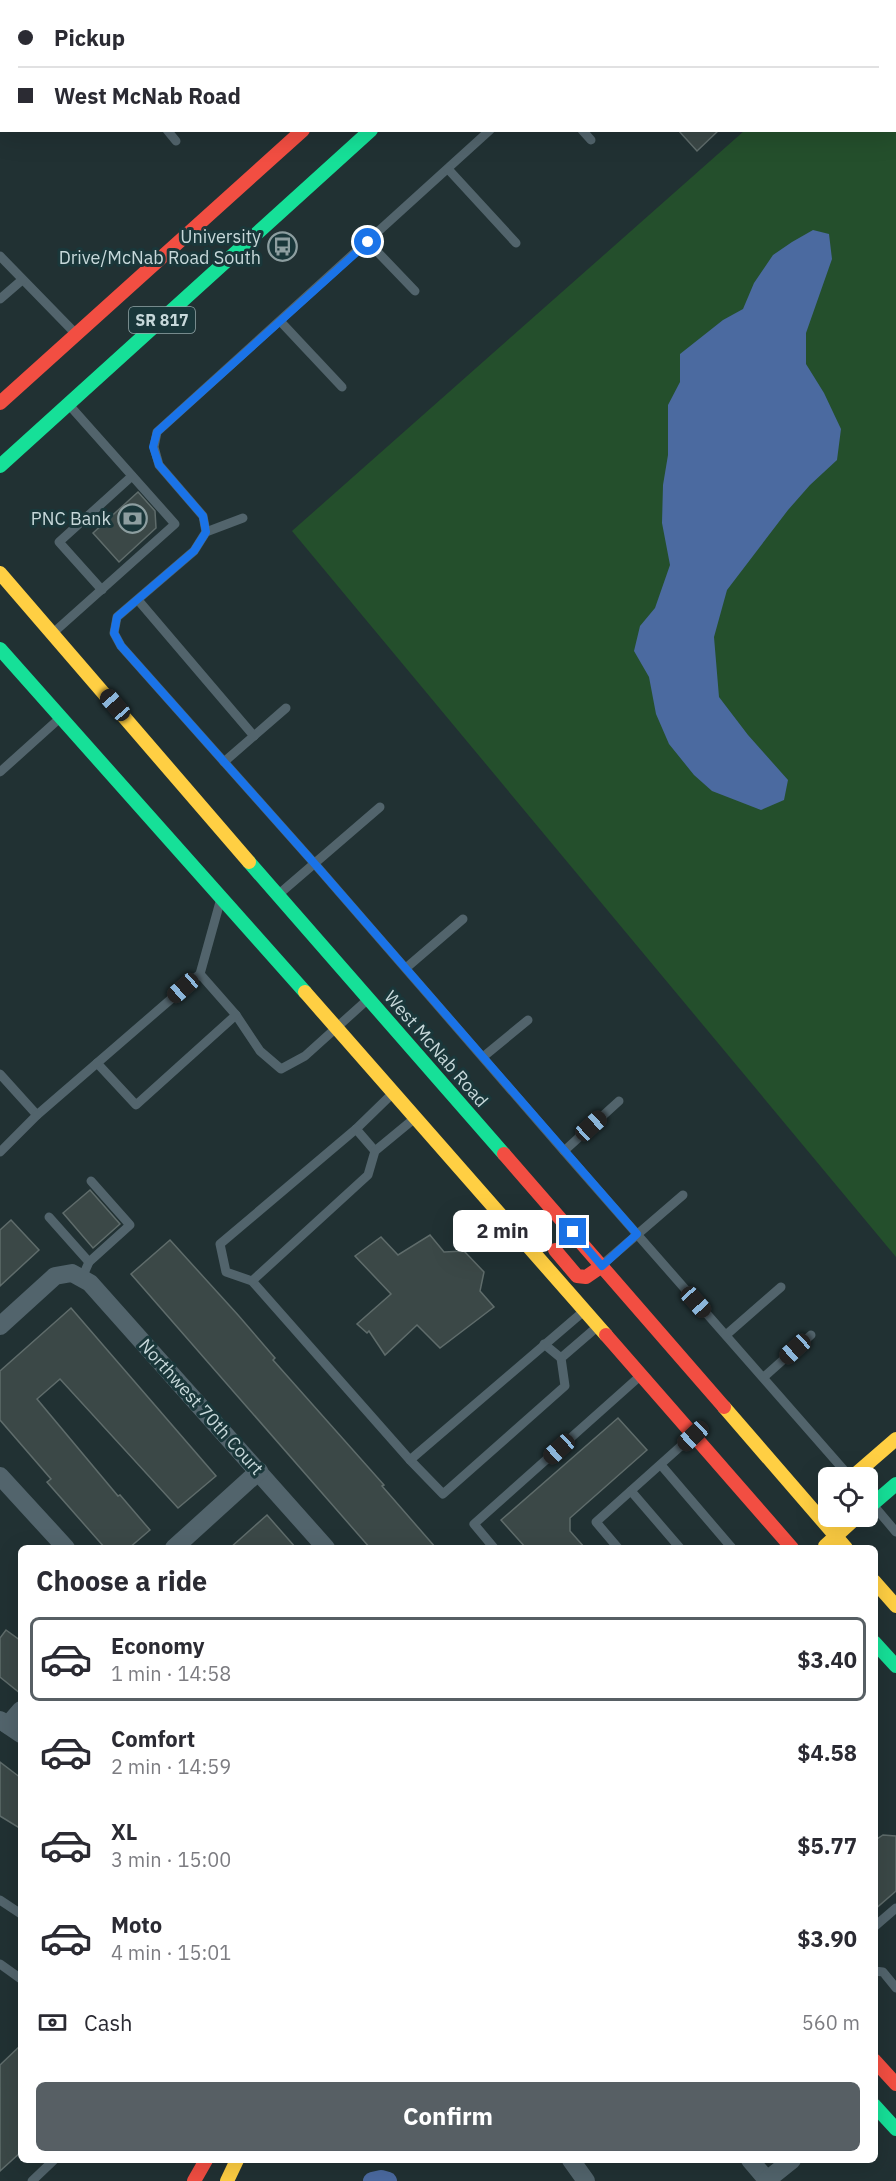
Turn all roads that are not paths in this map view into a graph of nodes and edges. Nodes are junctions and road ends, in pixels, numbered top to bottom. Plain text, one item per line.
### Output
1 (169, 132) edge
2 (301, 132) edge
3 (369, 132) edge
4 (488, 132) edge
5 (584, 132) edge
6 (591, 140) dead end
7 (177, 141) dead end
8 (269, 161) junction
9 (283, 168) dead end
10 (448, 169) junction
11 (301, 173) dead end
12 (323, 174) junction
13 (368, 242) junction
14 (516, 243) dead end
15 (0, 256) edge
16 (22, 280) junction
17 (415, 291) dead end
18 (0, 299) edge
19 (280, 321) junction
20 (77, 334) junction
21 (342, 387) dead end
22 (0, 403) edge
23 (68, 404) junction
24 (0, 466) edge
25 (132, 476) junction
26 (243, 518) dead end
27 (206, 532) junction
28 (0, 573) edge
29 (102, 590) junction
30 (138, 600) junction
31 (53, 633) junction
32 (0, 649) edge
33 (286, 708) dead end
34 (60, 718) junction
35 (254, 736) junction
36 (224, 762) junction
37 (0, 772) edge
38 (380, 807) dead end
39 (314, 863) junction
40 (278, 895) junction
41 (222, 897) junction
42 (463, 919) dead end
43 (406, 969) junction
44 (200, 974) junction
45 (368, 999) junction
46 (236, 1015) junction
47 (528, 1020) dead end
48 (337, 1028) junction
49 (483, 1058) junction
50 (97, 1063) junction
51 (0, 1074) edge
52 (394, 1093) junction
53 (619, 1101) dead end
54 (37, 1115) junction
55 (416, 1117) junction
56 (356, 1129) junction
57 (375, 1150) junction
58 (564, 1151) junction
59 (0, 1152) edge
60 (91, 1181) dead end
61 (683, 1195) dead end
62 (500, 1214) junction
63 (49, 1217) dead end
64 (520, 1219) dead end
65 (637, 1234) junction
66 (546, 1239) dead end
67 (602, 1266) junction
68 (81, 1271) junction
69 (252, 1281) junction
70 (781, 1287) dead end
71 (586, 1310) junction
72 (598, 1325) junction
73 (0, 1326) edge
74 (726, 1335) junction
75 (811, 1335) dead end
76 (544, 1344) junction
77 (561, 1358) junction
78 (641, 1375) junction
79 (764, 1377) junction
80 (693, 1436) junction
81 (896, 1439) edge
82 (410, 1460) junction
83 (661, 1465) junction
84 (842, 1467) edge
85 (864, 1467) edge
86 (258, 1471) junction
87 (0, 1476) edge
88 (896, 1484) edge
89 (631, 1491) junction
90 (878, 1499) edge
91 (818, 1509) edge
92 (812, 1515) junction
93 (878, 1515) edge
94 (846, 1527) edge
95 (896, 1532) edge
96 (836, 1536) junction
97 (787, 1543) edge
98 (63, 1545) edge
99 (177, 1545) edge
100 (323, 1545) edge
101 (492, 1545) edge
102 (615, 1545) edge
103 (677, 1545) edge
104 (729, 1545) edge
105 (826, 1545) edge
106 (844, 1545) edge
107 (878, 1586) edge
108 (896, 1606) edge
109 (878, 1646) edge
110 (896, 1666) edge
111 (0, 1900) edge
112 (896, 1908) edge
113 (18, 1912) edge
114 (878, 1924) edge
115 (0, 1964) edge
116 (878, 1971) edge
117 (18, 1977) edge
118 (896, 1988) edge
119 (878, 2065) edge
120 (896, 2085) edge
121 (878, 2109) edge
122 (896, 2129) edge
123 (51, 2163) edge
124 (204, 2163) edge
125 (236, 2163) edge
126 (573, 2163) edge
127 (753, 2163) edge
128 (789, 2163) edge
129 (32, 2181) edge
130 (194, 2181) edge
131 (227, 2181) edge
132 (586, 2181) edge
133 (768, 2181) edge

1 - 7 lane
2 - 8 main road, SR 817
3 - 12 main road, SR 817
4 - 10 lane
5 - 6 lane
8 - 9 main road
8 - 20 main road, SR 817
10 - 13 lane
10 - 14 lane
11 - 12 main road
12 - 23 main road, SR 817
13 - 17 lane
13 - 19 lane
15 - 16 lane
16 - 18 lane
16 - 20 lane
19 - 21 lane
19 - 27 lane
20 - 22 main road, SR 817
23 - 24 main road, SR 817
23 - 25 lane
25 - 29 lane
25 - 29 lane
26 - 27 lane
27 - 30 lane
28 - 31 main road, West McNab Road
29 - 31 lane
30 - 35 lane
30 - 36 lane
31 - 40 main road, West McNab Road
32 - 34 main road
33 - 35 lane
34 - 37 lane
34 - 41 main road
35 - 36 lane
36 - 39 lane
38 - 39 lane
39 - 40 lane
39 - 43 lane
40 - 45 main road, West McNab Road
41 - 44 lane
41 - 48 main road
42 - 43 lane
43 - 49 lane
44 - 46 lane
44 - 50 lane
45 - 48 lane
45 - 67 main road, West McNab Road
46 - 48 lane
46 - 50 lane
47 - 49 lane
48 - 52 main road
49 - 58 lane
50 - 54 lane
51 - 54 lane
52 - 55 main road
52 - 56 lane
53 - 58 lane
54 - 59 lane
55 - 57 lane
55 - 62 main road
56 - 57 lane
56 - 69 lane
57 - 69 lane
58 - 65 lane
60 - 68 lane
61 - 65 lane
62 - 64 main road
62 - 71 main road
63 - 68 lane
65 - 67 lane
65 - 74 lane
66 - 67 main road
67 - 92 main road, West McNab Road
68 - 73 street
68 - 86 street, Northwest 70th Court
69 - 82 lane
70 - 74 lane
71 - 72 main road
71 - 76 lane
72 - 77 lane
72 - 78 main road
74 - 79 lane
75 - 79 lane
76 - 77 lane
76 - 82 lane
77 - 82 lane
78 - 80 main road
78 - 101 lane
79 - 84 lane
80 - 83 lane
80 - 97 main road
81 - 85 main road
83 - 89 lane
83 - 104 lane
86 - 99 street
86 - 100 street, Northwest 70th Court
87 - 98 street
88 - 90 main road
89 - 102 lane
89 - 103 lane
91 - 92 main road
92 - 96 main road, West McNab Road
93 - 95 lane
94 - 96 main road
96 - 105 main road
96 - 106 main road, West McNab Road
107 - 108 main road
109 - 110 main road
111 - 113 lane
112 - 114 lane
115 - 117 lane
116 - 118 lane
119 - 120 main road
121 - 122 main road
123 - 129 lane
124 - 130 main road
125 - 131 main road
126 - 132 street
127 - 133 street
128 - 133 street

